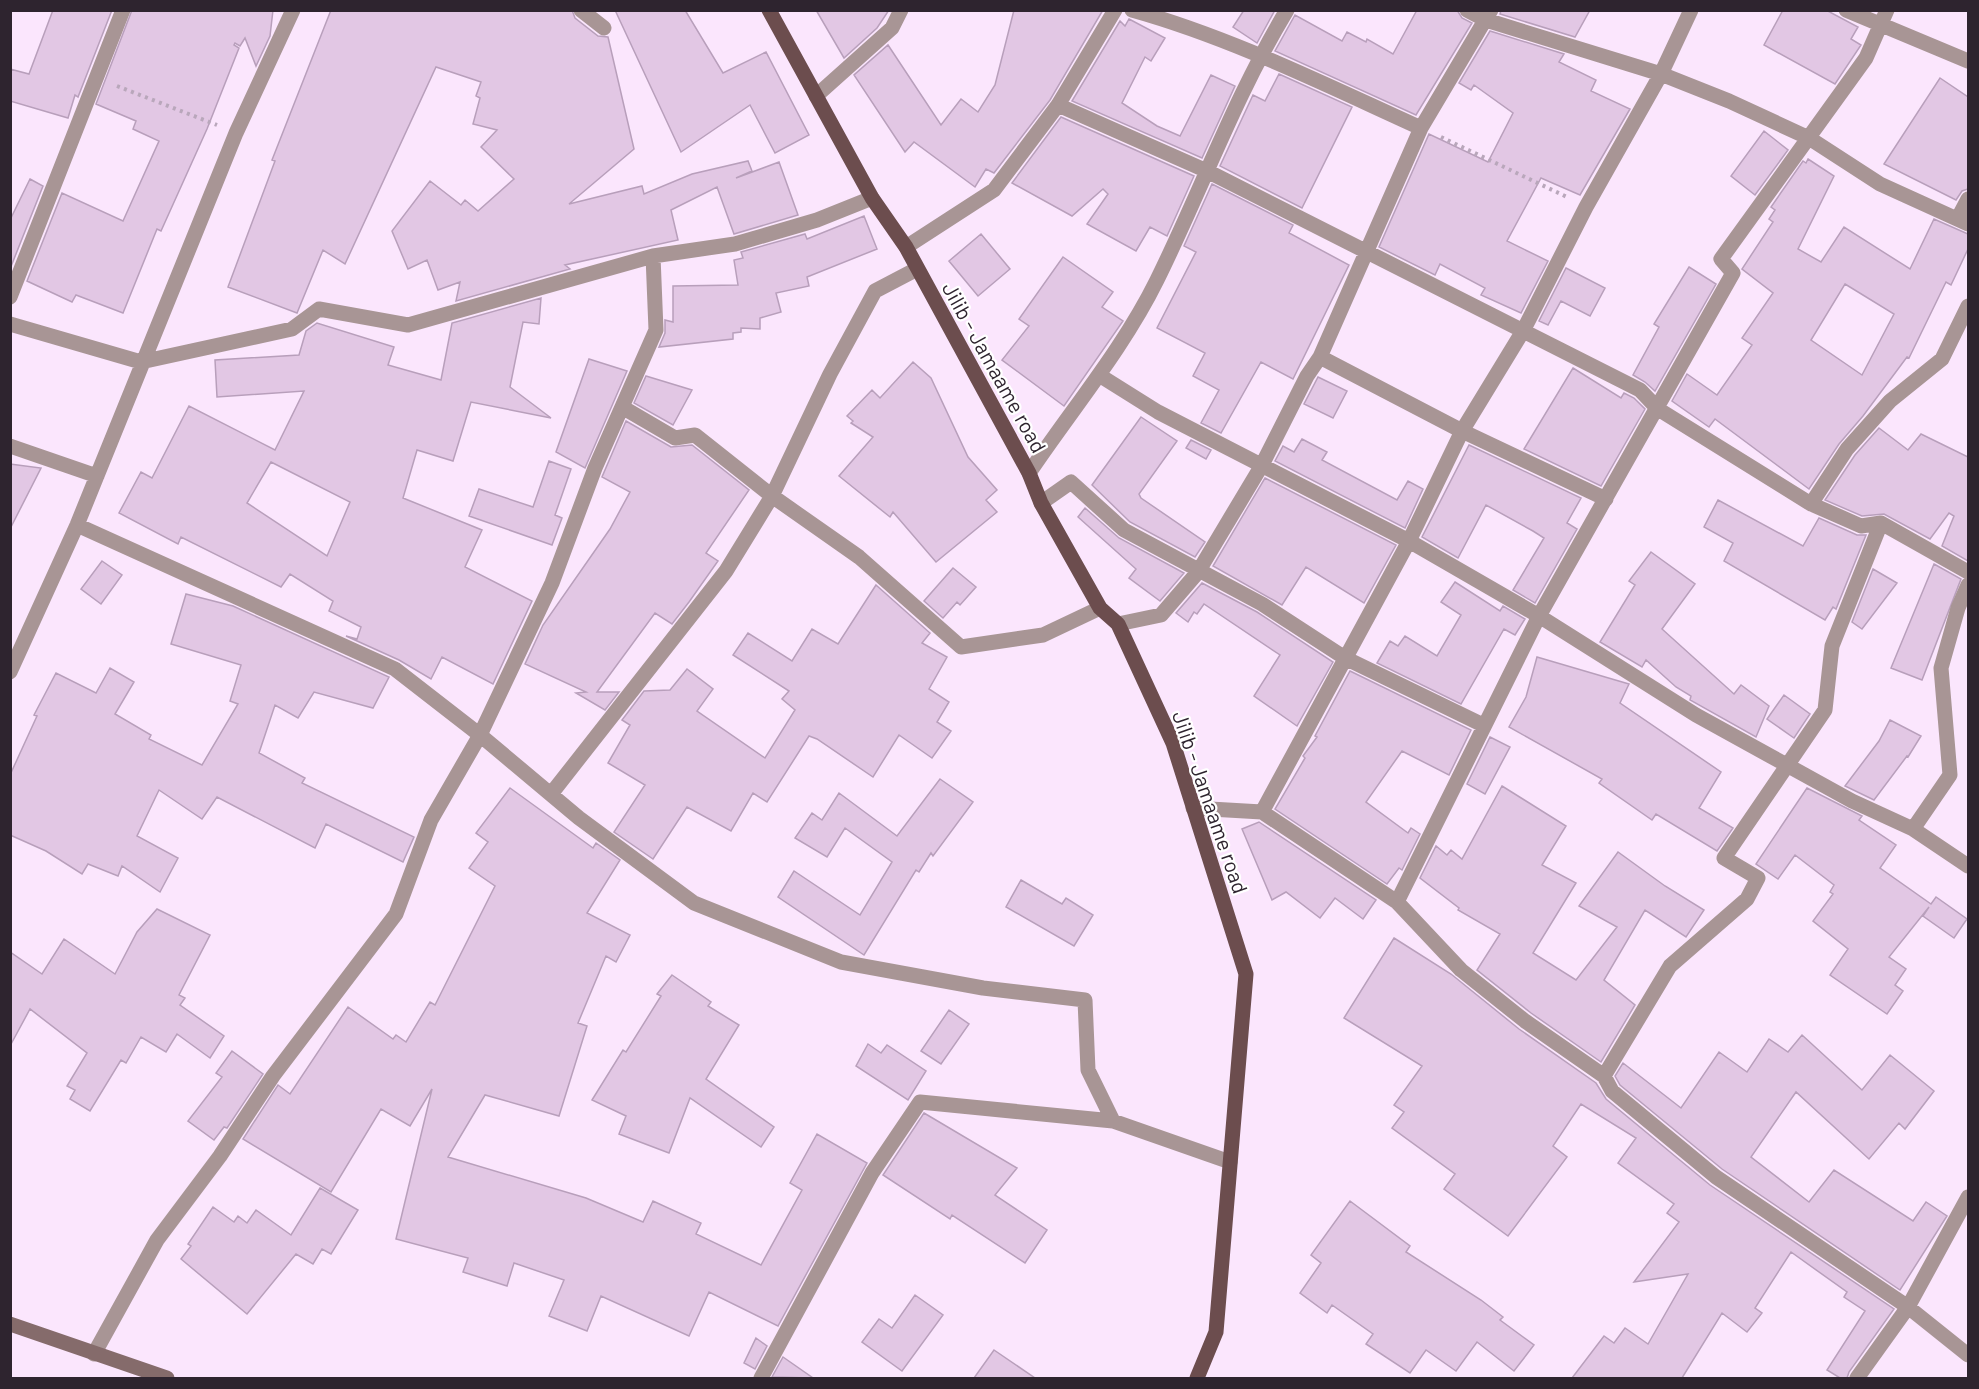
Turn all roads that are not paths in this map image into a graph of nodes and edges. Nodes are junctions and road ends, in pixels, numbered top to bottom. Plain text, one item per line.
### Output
1 (123, 10) edge
2 (293, 10) edge
3 (580, 10) edge
4 (769, 10) edge
5 (901, 10) edge
6 (1115, 10) edge
7 (1132, 10) edge
8 (1287, 10) edge
9 (1467, 10) edge
10 (1691, 10) edge
11 (1846, 10) edge
12 (1488, 15) edge
13 (1884, 17) edge
14 (604, 28) dead end
15 (1259, 56) junction
16 (1968, 61) edge
17 (1661, 74) junction
18 (816, 96) junction
19 (1058, 105) junction
20 (1421, 128) junction
21 (1809, 138) junction
22 (1207, 171) junction
23 (872, 198) junction
24 (1968, 199) edge
25 (1963, 221) edge
26 (906, 247) junction
27 (1366, 253) junction
28 (653, 256) junction
29 (917, 269) junction
30 (10, 297) edge
31 (1968, 306) edge
32 (10, 324) edge
33 (1523, 331) junction
34 (1320, 357) junction
35 (141, 362) junction
36 (1099, 375) junction
37 (622, 407) junction
38 (1658, 409) junction
39 (1462, 431) junction
40 (10, 446) edge
41 (1262, 465) junction
42 (1029, 473) junction
43 (97, 476) junction
44 (772, 496) junction
45 (1606, 499) junction
46 (1041, 503) junction
47 (1811, 504) junction
48 (1881, 523) junction
49 (77, 525) junction
50 (1408, 541) junction
51 (1198, 572) junction
52 (1968, 572) edge
53 (1968, 585) edge
54 (1100, 609) junction
55 (1539, 616) junction
56 (1118, 624) junction
57 (16, 648) edge
58 (1346, 658) junction
59 (10, 672) edge
60 (1483, 725) junction
61 (480, 735) junction
62 (1785, 765) junction
63 (551, 794) junction
64 (1193, 808) junction
65 (1262, 812) junction
66 (1913, 829) junction
67 (1968, 866) edge
68 (1397, 902) junction
69 (1604, 1077) junction
70 (1113, 1121) junction
71 (1230, 1162) junction
72 (1968, 1197) edge
73 (1908, 1307) junction
74 (10, 1324) edge
75 (94, 1354) junction
76 (1968, 1355) edge
77 (167, 1378) edge
78 (761, 1378) edge
79 (1197, 1378) edge
80 (1857, 1378) edge

1 - 30 street
2 - 35 street
3 - 14 street
4 - 18 main road, Jilib - Jamaame road
5 - 18 street
6 - 19 street
7 - 15 street
8 - 15 street
9 - 12 street
10 - 17 street
11 - 13 street
12 - 17 street
12 - 20 street
13 - 16 street
13 - 21 street
15 - 20 street
15 - 22 street
17 - 21 street
17 - 33 street
18 - 23 main road, Jilib - Jamaame road
19 - 22 street
19 - 26 street
20 - 27 street
21 - 25 street
21 - 38 street
22 - 27 street
22 - 36 street
23 - 26 main road, Jilib - Jamaame road
23 - 28 street
24 - 25 street
26 - 29 main road, Jilib - Jamaame road
27 - 33 street
27 - 34 street
28 - 35 street
28 - 37 street
29 - 42 main road, Jilib - Jamaame road
29 - 44 street
31 - 47 street
32 - 35 street
33 - 38 street
33 - 39 street
34 - 39 street
34 - 41 street
35 - 43 street
36 - 41 street
36 - 42 street
37 - 44 street
37 - 61 street
38 - 45 street
38 - 47 street
39 - 45 street
39 - 50 street
40 - 43 street
41 - 50 street
41 - 51 street
42 - 46 main road, Jilib - Jamaame road
43 - 49 street
44 - 54 street
44 - 63 street
45 - 55 street
46 - 51 street
46 - 54 main road, Jilib - Jamaame road
47 - 48 street
48 - 52 street
48 - 62 street
49 - 57 street
49 - 61 street
50 - 55 street
50 - 58 street
51 - 56 street
51 - 58 street
53 - 66 street
54 - 56 main road, Jilib - Jamaame road
55 - 60 street
55 - 62 street
56 - 64 main road, Jilib - Jamaame road
57 - 59 street
58 - 60 street
58 - 65 street
60 - 68 street
61 - 63 street
61 - 75 street
62 - 66 street
62 - 69 street
63 - 70 street
64 - 65 street
64 - 71 main road, Jilib - Jamaame road
65 - 68 street
66 - 67 street
68 - 69 street
69 - 73 street
70 - 71 street
70 - 78 street
71 - 79 main road, Jilib - Jamaame road
72 - 73 street
73 - 76 street
73 - 80 street
74 - 75 main road
75 - 77 main road

